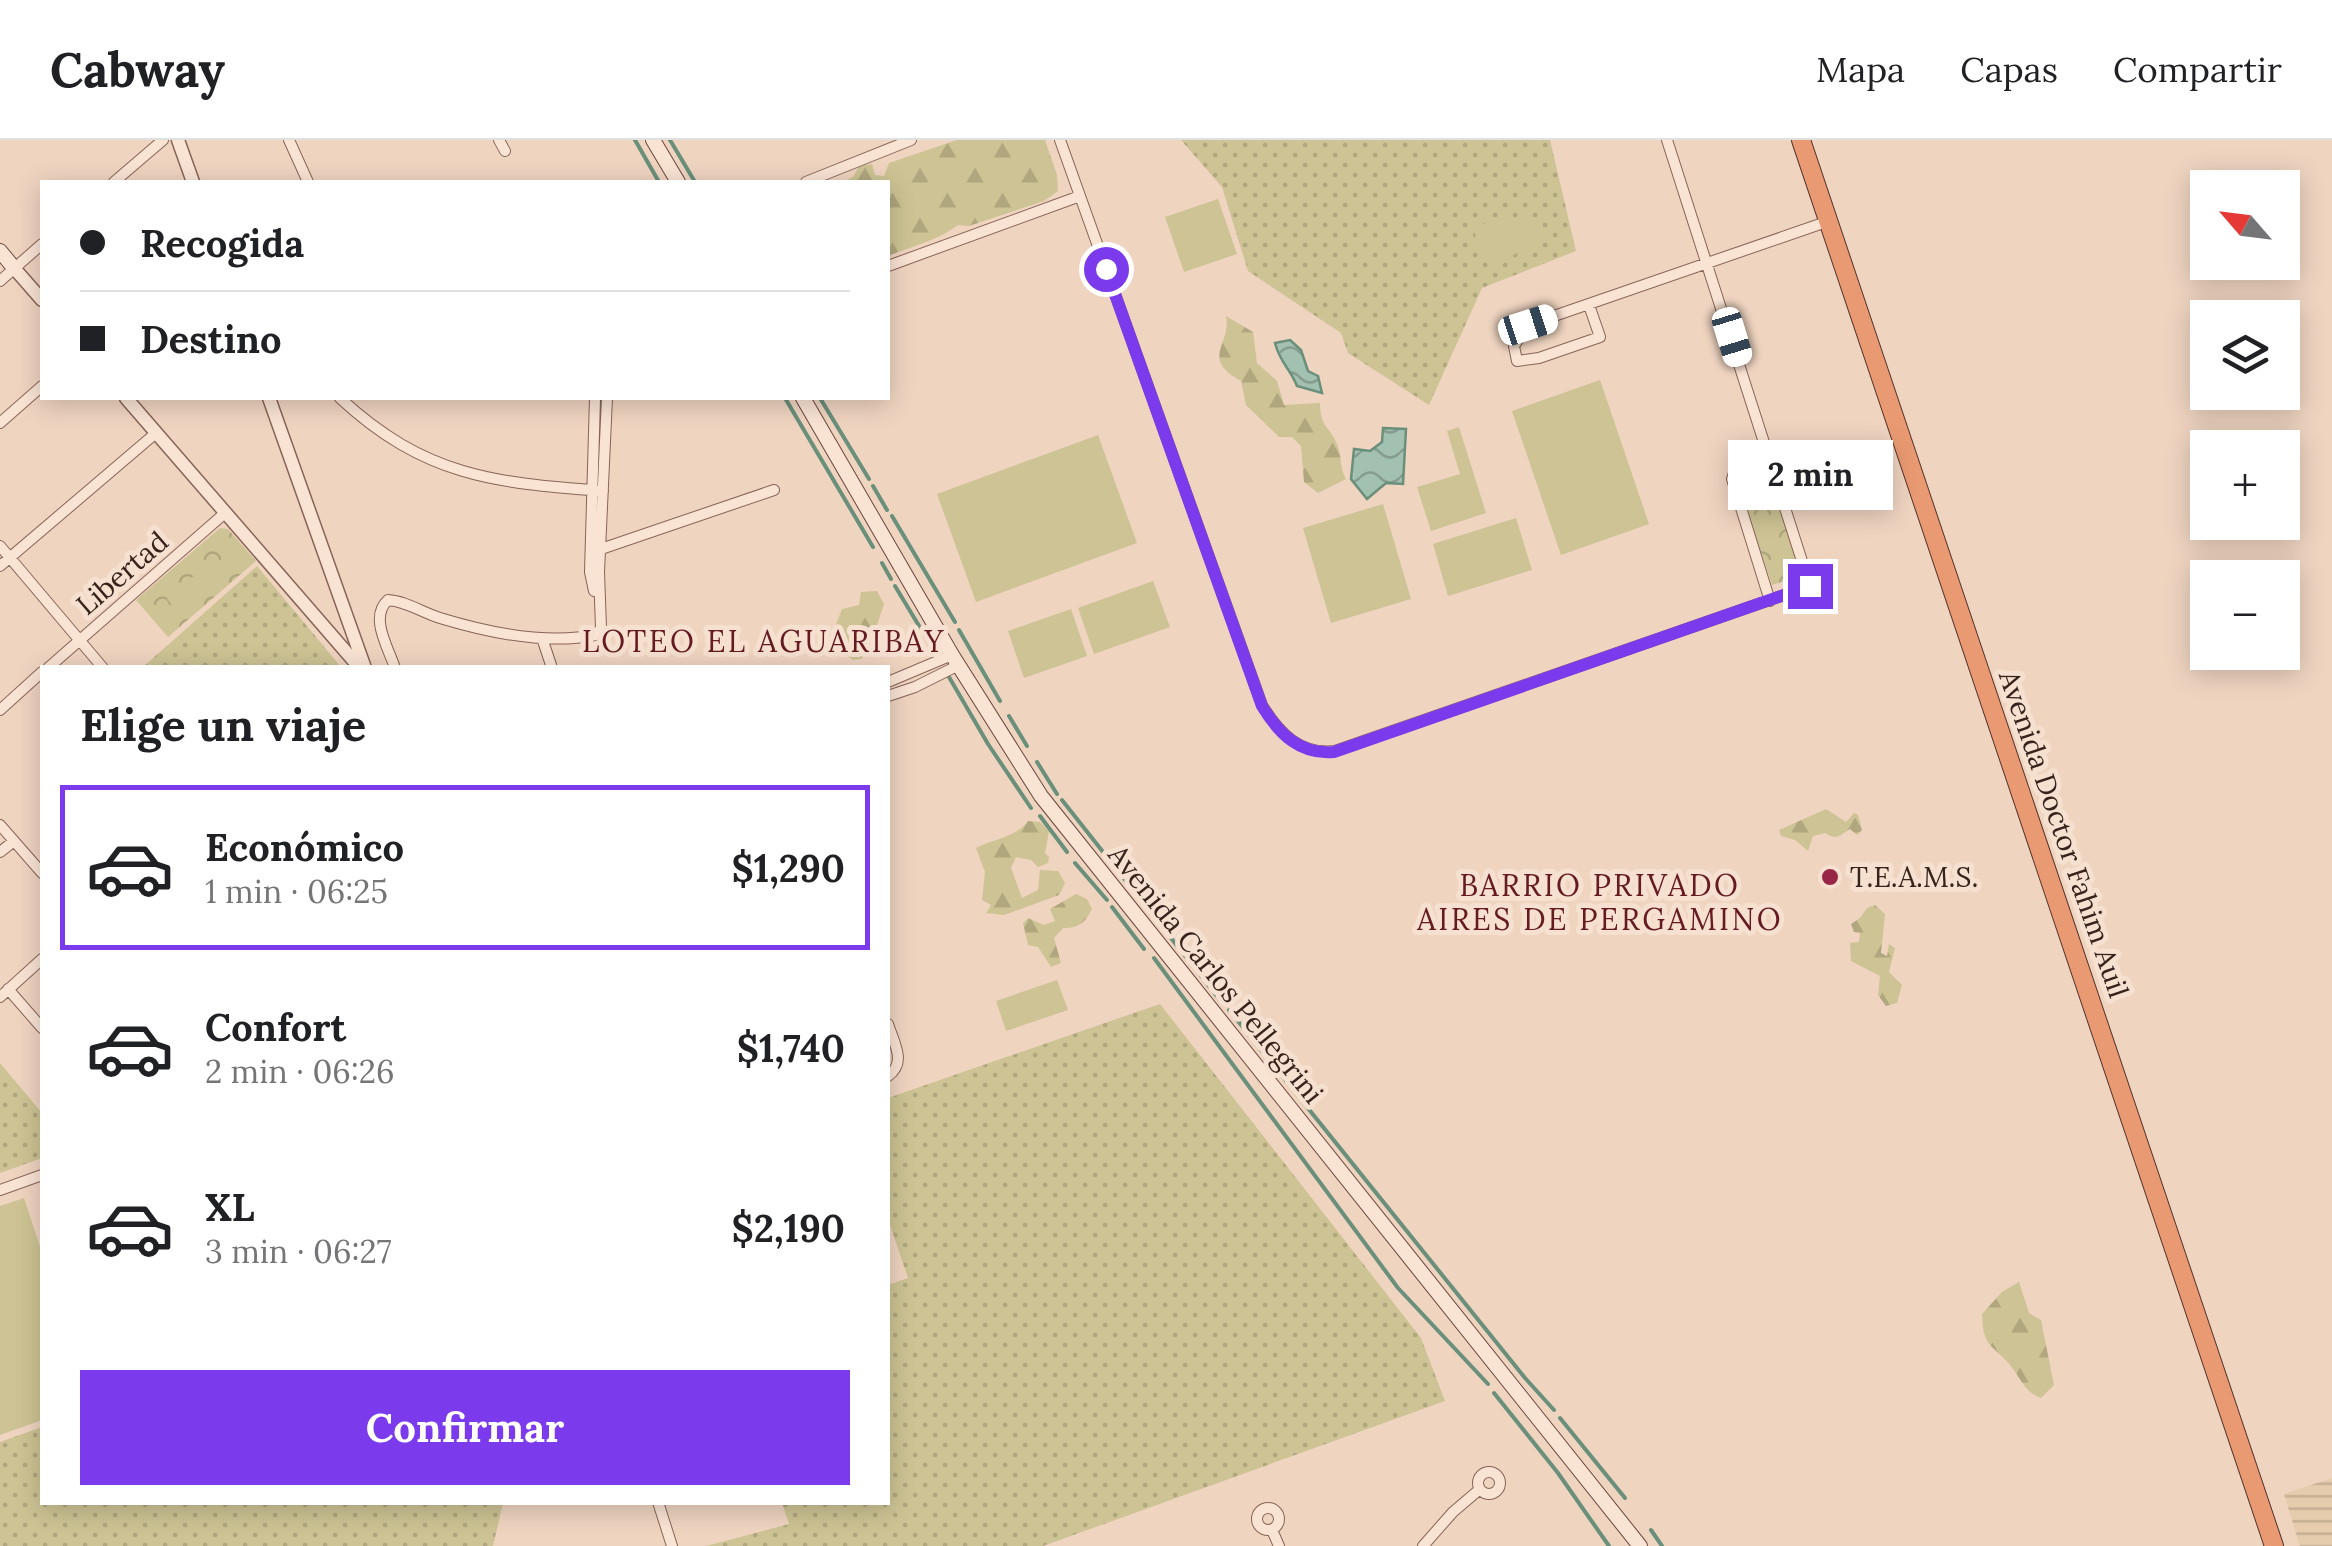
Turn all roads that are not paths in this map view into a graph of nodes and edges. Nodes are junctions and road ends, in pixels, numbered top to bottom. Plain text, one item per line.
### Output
1 (163, 140) edge
2 (178, 140) edge
3 (289, 140) edge
4 (653, 140) edge
5 (911, 140) edge
6 (1060, 140) edge
7 (1668, 140) edge
8 (1801, 140) edge
9 (116, 180) edge
10 (192, 180) edge
11 (307, 180) edge
12 (677, 180) edge
13 (811, 180) edge
14 (1080, 196) junction
15 (1828, 221) junction
16 (40, 246) edge
17 (0, 252) edge
18 (1709, 263) junction
19 (890, 265) edge
20 (14, 268) junction
21 (0, 280) edge
22 (40, 298) edge
23 (1589, 304) junction
24 (40, 388) edge
25 (128, 400) edge
26 (271, 400) edge
27 (342, 400) edge
28 (600, 400) edge
29 (804, 400) edge
30 (0, 423) edge
31 (156, 432) junction
32 (1767, 448) junction
33 (774, 490) dead end
34 (597, 491) junction
35 (225, 513) junction
36 (0, 546) edge
37 (600, 550) junction
38 (10, 558) junction
39 (0, 566) edge
40 (1770, 600) junction
41 (600, 618) junction
42 (542, 638) junction
43 (80, 640) junction
44 (956, 660) junction
45 (51, 665) edge
46 (101, 665) edge
47 (359, 665) edge
48 (361, 665) edge
49 (394, 665) edge
50 (551, 665) edge
51 (40, 674) edge
52 (890, 681) edge
53 (890, 695) edge
54 (0, 710) edge
55 (0, 825) edge
56 (14, 841) junction
57 (0, 852) edge
58 (40, 871) edge
59 (40, 961) edge
60 (4, 993) edge
61 (40, 1026) edge
62 (890, 1030) edge
63 (890, 1074) edge
64 (40, 1176) edge
65 (0, 1190) edge
66 (1480, 1489) dead end
67 (659, 1505) edge
68 (1272, 1530) dead end
69 (672, 1546) edge
70 (1279, 1546) edge
71 (1424, 1546) edge
72 (1640, 1546) edge
73 (2274, 1546) edge

1 - 9 street
2 - 10 street
3 - 11 street
4 - 12 main road
5 - 13 street
6 - 14 street
7 - 18 street
8 - 15 highway, Avenida Doctor Fahim Auil
14 - 19 street
14 - 40 street
15 - 18 street
15 - 73 highway, Avenida Doctor Fahim Auil
16 - 20 street
17 - 20 main road
18 - 23 street
18 - 32 street
20 - 21 street
20 - 22 street
23 - 23 street
24 - 30 street
25 - 31 street
26 - 48 street
27 - 34 street
28 - 34 street
29 - 44 main road, Avenida Carlos Pellegrini
31 - 35 street
31 - 38 street
32 - 40 street
32 - 40 street
33 - 37 street
34 - 37 street
34 - 41 street
35 - 43 street, Libertad
35 - 47 street
36 - 38 street
37 - 41 street
38 - 39 street
38 - 43 street
41 - 42 street
42 - 49 street
42 - 50 street
43 - 45 street, Libertad
43 - 46 street
44 - 52 street
44 - 53 street
44 - 72 main road, Avenida Carlos Pellegrini
51 - 54 street, Libertad
55 - 56 street
56 - 57 street
56 - 58 street
59 - 60 street
60 - 61 street
62 - 63 street
64 - 65 street
66 - 71 street
67 - 69 street
68 - 70 street

